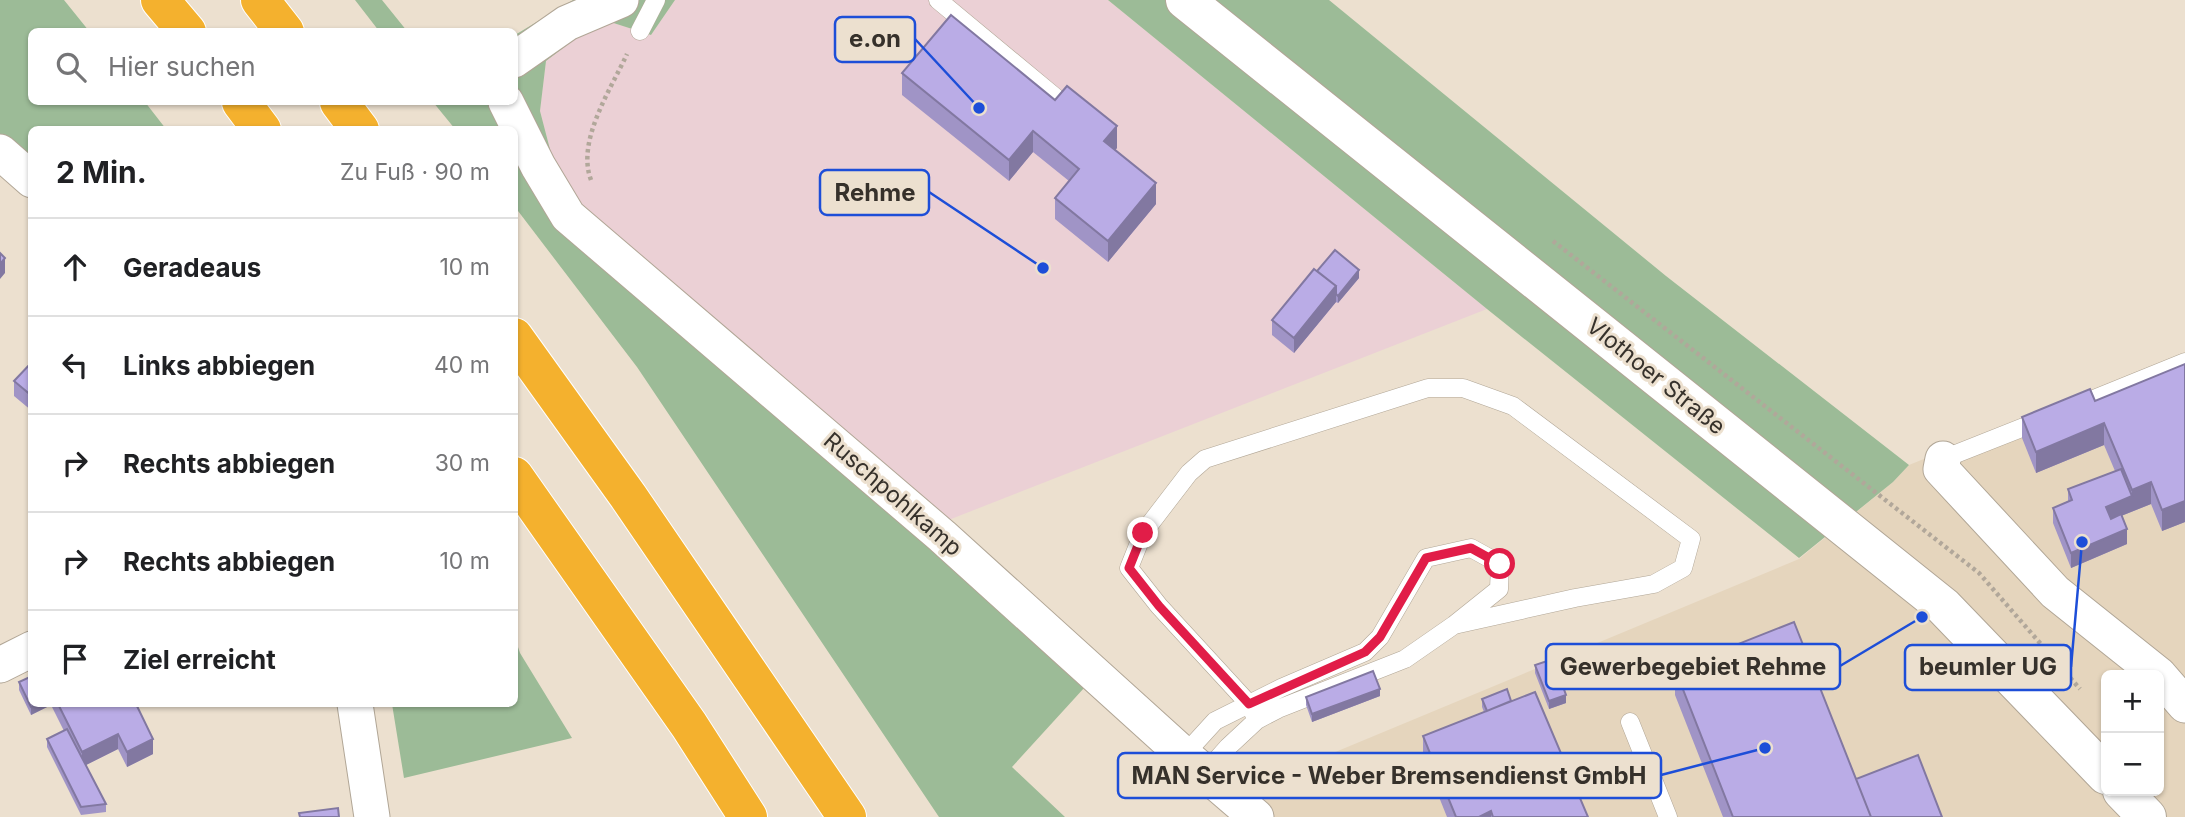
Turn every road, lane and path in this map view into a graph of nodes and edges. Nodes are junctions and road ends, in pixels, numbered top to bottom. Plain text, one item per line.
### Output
1 (160, 0) edge
2 (260, 0) edge
3 (621, 0) edge
4 (656, 0) edge
5 (938, 0) edge
6 (1185, 0) edge
7 (184, 28) edge
8 (282, 28) edge
9 (640, 31) joint
10 (518, 57) edge
11 (1055, 97) edge
12 (243, 105) edge
13 (341, 105) edge
14 (507, 105) edge
15 (259, 126) edge
16 (357, 126) edge
17 (518, 126) edge
18 (518, 127) edge
19 (0, 152) edge
20 (28, 176) edge
21 (593, 183) dead end
22 (518, 343) edge
23 (2185, 362) edge
24 (1943, 459) joint
25 (518, 482) edge
26 (1454, 625) junction
27 (28, 651) edge
28 (0, 666) edge
29 (2153, 670) edge
30 (2164, 681) edge
31 (2185, 705) edge
32 (355, 707) edge
33 (1253, 712) junction
34 (1630, 722) dead end
35 (1194, 764) junction
36 (2101, 770) edge
37 (2127, 796) edge
38 (372, 817) edge
39 (748, 817) edge
40 (847, 817) edge
41 (1255, 817) edge
42 (1668, 817) edge
43 (2147, 817) edge

1 - 7 highway
2 - 8 highway
3 - 10 street
4 - 9 lane
5 - 11 lane
6 - 36 main road, Vlothoer Straße
9 - 21 path
12 - 15 highway
13 - 16 highway
14 - 17 street, Ruschpohlkamp
18 - 35 street, Ruschpohlkamp
19 - 20 street
22 - 40 highway
23 - 24 lane
24 - 29 street
25 - 39 highway
26 - 33 lane
26 - 33 lane
26 - 33 lane
27 - 28 street
30 - 31 street
32 - 38 street
33 - 35 lane
33 - 35 lane
34 - 42 lane
35 - 41 street, Ruschpohlkamp
37 - 43 main road

